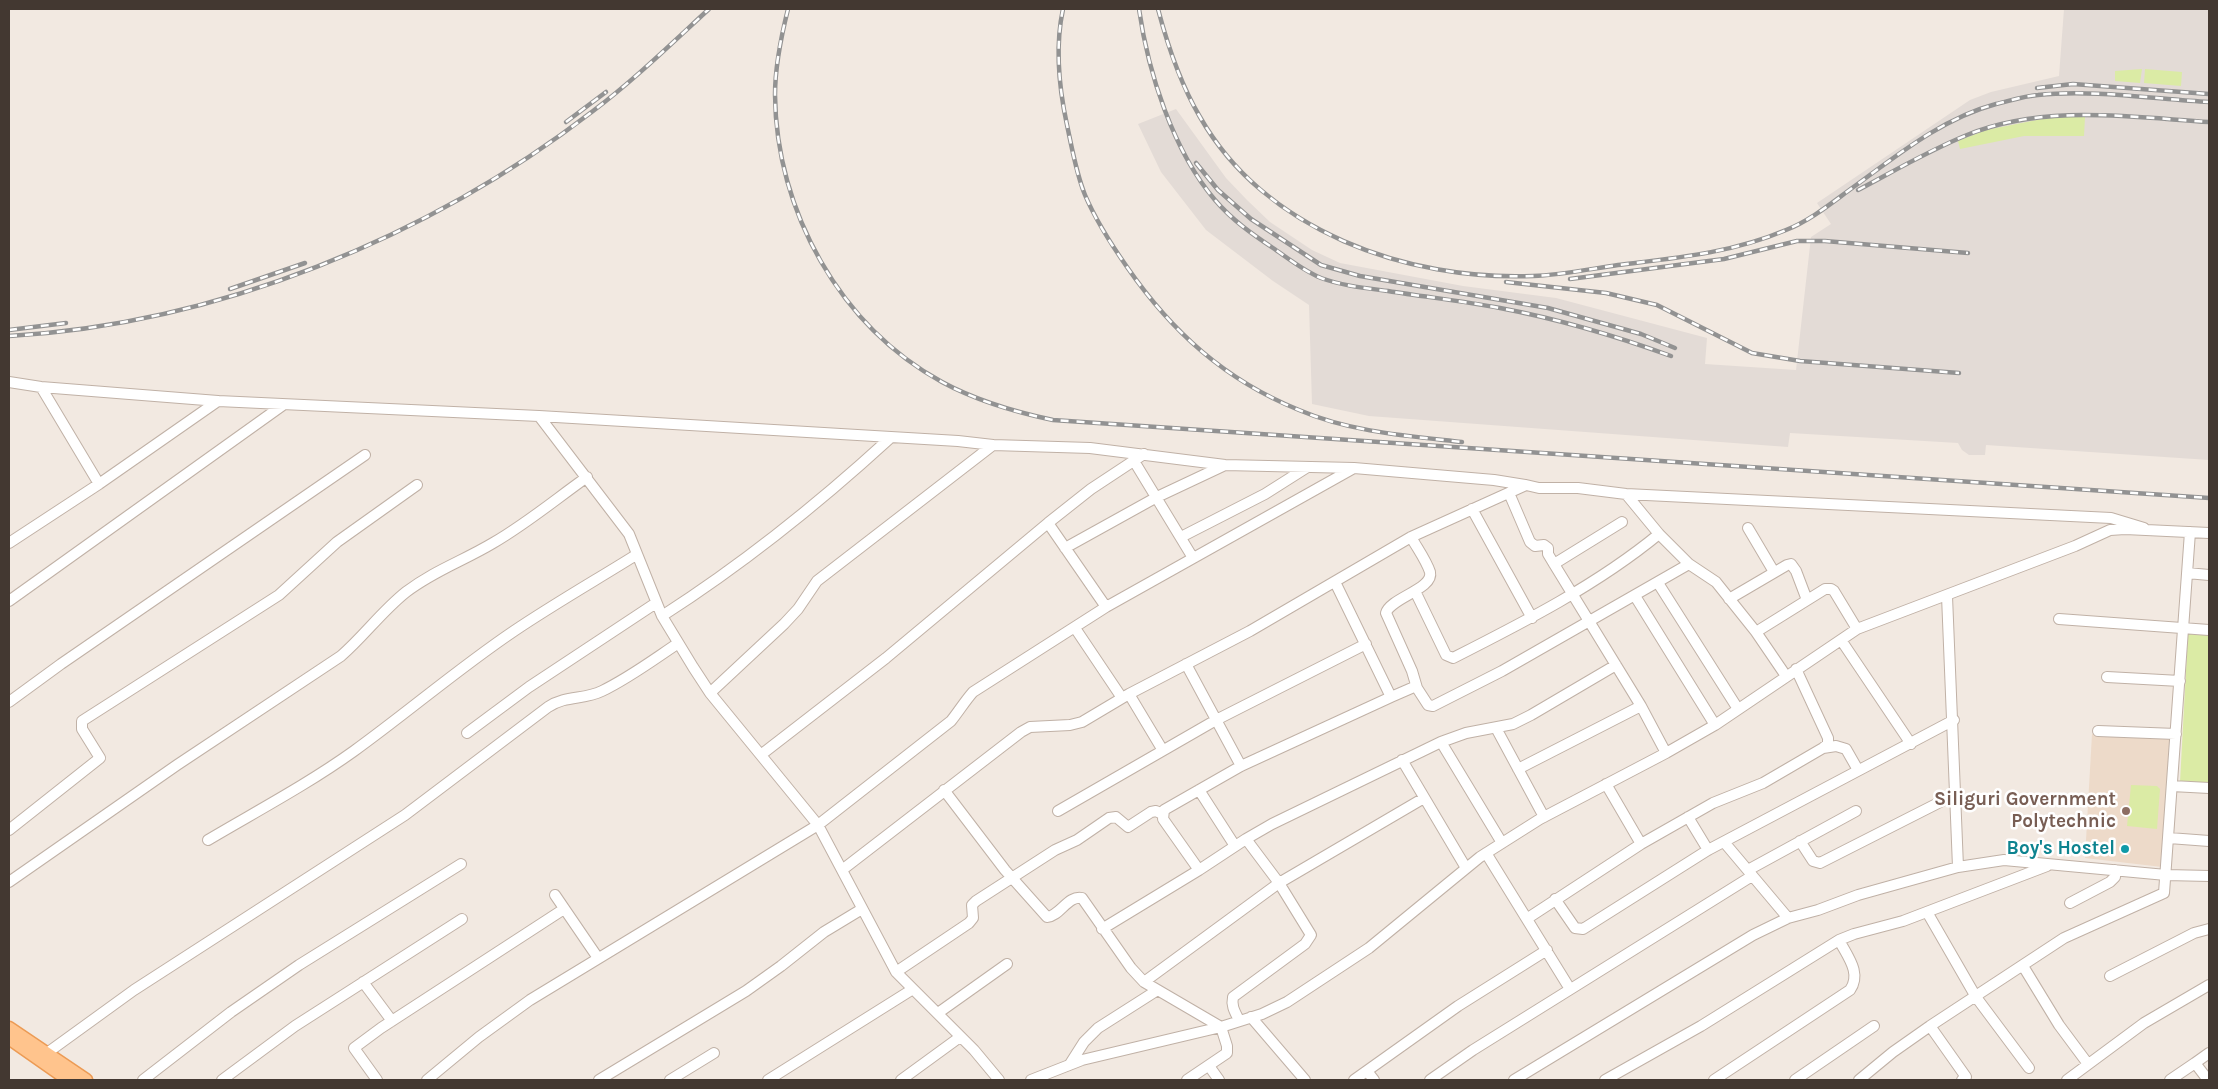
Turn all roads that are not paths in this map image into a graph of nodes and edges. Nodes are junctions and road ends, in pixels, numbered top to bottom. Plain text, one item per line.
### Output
1 (10, 383) edge
2 (41, 387) junction
3 (218, 401) junction
4 (283, 405) junction
5 (539, 416) junction
6 (889, 439) junction
7 (993, 445) junction
8 (1144, 454) junction
9 (365, 455) dead end
10 (1134, 461) junction
11 (1226, 465) junction
12 (1306, 468) junction
13 (1354, 468) junction
14 (587, 477) junction
15 (99, 484) junction
16 (417, 485) dead end
17 (1526, 485) junction
18 (1509, 493) junction
19 (1626, 494) junction
20 (1157, 497) junction
21 (1472, 509) junction
22 (1622, 522) dead end
23 (1048, 523) junction
24 (1748, 528) dead end
25 (2144, 528) junction
26 (2190, 532) junction
27 (2209, 533) edge
28 (1659, 534) junction
29 (1181, 537) junction
30 (1411, 537) junction
31 (9, 543) edge
32 (1065, 548) junction
33 (636, 555) junction
34 (1193, 558) junction
35 (1554, 564) junction
36 (1689, 564) junction
37 (1774, 572) junction
38 (2187, 574) junction
39 (2209, 575) edge
40 (1335, 582) junction
41 (1658, 583) junction
42 (1414, 591) junction
43 (1572, 593) junction
44 (1635, 596) junction
45 (1947, 596) junction
46 (1729, 599) junction
47 (1807, 600) junction
48 (9, 601) edge
49 (656, 603) junction
50 (1106, 607) junction
51 (662, 616) junction
52 (1532, 618) junction
53 (2059, 619) dead end
54 (1589, 620) junction
55 (1075, 628) junction
56 (2183, 628) junction
57 (1857, 629) junction
58 (2209, 630) edge
59 (1756, 632) junction
60 (1841, 640) junction
61 (677, 644) junction
62 (1366, 644) junction
63 (1186, 664) junction
64 (1616, 664) junction
65 (1796, 669) junction
66 (1786, 676) junction
67 (2108, 677) dead end
68 (2180, 681) junction
69 (1418, 688) junction
70 (710, 693) junction
71 (1125, 696) junction
72 (1391, 697) junction
73 (9, 702) edge
74 (1641, 706) junction
75 (1738, 709) junction
76 (1216, 720) junction
77 (1954, 720) junction
78 (1715, 725) junction
79 (1496, 728) junction
80 (2098, 731) dead end
81 (467, 733) dead end
82 (2176, 734) junction
83 (1441, 742) junction
84 (1911, 744) junction
85 (1823, 748) junction
86 (1162, 749) junction
87 (1666, 753) junction
88 (762, 754) junction
89 (1402, 760) junction
90 (1241, 766) junction
91 (1518, 769) junction
92 (1858, 770) junction
93 (2171, 783) junction
94 (1606, 784) junction
95 (2209, 788) edge
96 (944, 790) junction
97 (1199, 790) junction
98 (1956, 794) junction
99 (1424, 798) junction
100 (1856, 810) dead end
101 (1058, 811) dead end
102 (1162, 814) junction
103 (1544, 817) junction
104 (1688, 818) junction
105 (818, 825) junction
106 (9, 830) edge
107 (2167, 836) junction
108 (1246, 838) junction
109 (208, 840) dead end
110 (1800, 841) junction
111 (2209, 841) edge
112 (1502, 842) junction
113 (1724, 842) junction
114 (1642, 844) junction
115 (1235, 846) junction
116 (1708, 850) junction
117 (1486, 852) junction
118 (461, 864) dead end
119 (2049, 865) junction
120 (1958, 867) junction
121 (1466, 868) junction
122 (842, 870) junction
123 (1199, 870) junction
124 (2115, 870) junction
125 (1750, 873) junction
126 (2166, 875) junction
127 (2209, 876) edge
128 (1012, 877) junction
129 (9, 882) edge
130 (1279, 883) junction
131 (555, 895) dead end
132 (1555, 899) junction
133 (2070, 903) dead end
134 (564, 909) junction
135 (862, 909) junction
136 (1927, 912) junction
137 (1528, 918) junction
138 (1788, 918) junction
139 (462, 919) dead end
140 (1102, 929) junction
141 (2209, 929) edge
142 (1838, 940) junction
143 (1547, 950) junction
144 (598, 958) junction
145 (1007, 964) dead end
146 (2023, 966) junction
147 (896, 972) junction
148 (2110, 976) dead end
149 (364, 982) junction
150 (1144, 982) junction
151 (2209, 985) edge
152 (1570, 988) junction
153 (913, 989) junction
154 (1156, 991) junction
155 (1976, 997) junction
156 (938, 1013) junction
157 (1251, 1017) junction
158 (1239, 1020) junction
159 (392, 1021) junction
160 (1874, 1026) dead end
161 (1930, 1026) junction
162 (1220, 1027) junction
163 (9, 1028) edge
164 (960, 1037) junction
165 (9, 1038) edge
166 (47, 1053) junction
167 (714, 1053) dead end
168 (2209, 1053) edge
169 (2194, 1063) junction
170 (1070, 1064) junction
171 (2088, 1064) junction
172 (1209, 1066) junction
173 (2029, 1068) dead end
174 (1367, 1071) junction
175 (1965, 1079) edge
176 (69, 1080) edge
177 (86, 1080) edge
178 (142, 1080) edge
179 (222, 1080) edge
180 (377, 1080) edge
181 (427, 1080) edge
182 (599, 1080) edge
183 (670, 1080) edge
184 (768, 1080) edge
185 (901, 1080) edge
186 (999, 1080) edge
187 (1031, 1080) edge
188 (1187, 1080) edge
189 (1219, 1080) edge
190 (1305, 1080) edge
191 (1354, 1080) edge
192 (1374, 1080) edge
193 (1430, 1080) edge
194 (1514, 1080) edge
195 (1605, 1080) edge
196 (1714, 1080) edge
197 (1795, 1080) edge
198 (1859, 1080) edge
199 (2067, 1080) edge
200 (2170, 1080) edge
201 (2208, 1080) edge

1 - 2 street
2 - 3 street
2 - 15 street
3 - 4 street
3 - 15 street
4 - 5 street
4 - 48 street
5 - 6 street
5 - 14 street
6 - 7 street
6 - 51 street
7 - 8 street
7 - 70 street
8 - 10 street
8 - 11 street
9 - 73 street
10 - 20 street
10 - 23 street
11 - 12 street
11 - 20 street
12 - 13 street
12 - 29 street
13 - 17 street
13 - 34 street
14 - 33 street
14 - 129 street
15 - 31 street
16 - 106 street
17 - 18 street
17 - 19 street
18 - 21 street
18 - 35 street
19 - 25 street
19 - 28 street
20 - 29 street
20 - 32 street
21 - 30 street
21 - 52 street
22 - 35 street
23 - 32 street
23 - 88 street
24 - 37 street
25 - 26 street
25 - 45 street
26 - 27 street
26 - 38 street
28 - 36 street
28 - 43 street
29 - 34 street
30 - 40 street
30 - 42 street
32 - 50 street
33 - 49 street
33 - 109 street
34 - 50 street
35 - 43 street
36 - 41 street
36 - 46 street
37 - 46 street
37 - 47 street
38 - 39 street
38 - 56 street
40 - 62 street
40 - 63 street
41 - 44 street
41 - 75 street
42 - 52 street
42 - 69 street
43 - 52 street
43 - 54 street
44 - 54 street
44 - 78 street
45 - 57 street
45 - 77 street
46 - 59 street
47 - 57 street
47 - 59 street
49 - 51 street
49 - 81 street
50 - 55 street
51 - 61 street
53 - 56 street
54 - 64 street
54 - 69 street
55 - 71 street
55 - 105 street
56 - 58 street
56 - 68 street
57 - 60 street
59 - 66 street
60 - 65 street
60 - 84 street
61 - 70 street
61 - 166 street
62 - 72 street
62 - 76 street
63 - 71 street
63 - 76 street
64 - 74 street
64 - 79 street
65 - 66 street
65 - 85 street
66 - 75 street
67 - 68 street
68 - 82 street
69 - 72 street
70 - 88 street
71 - 86 street
71 - 96 street
72 - 90 street
74 - 87 street
74 - 91 street
75 - 78 street
76 - 86 street
76 - 90 street
77 - 84 street
77 - 98 street
78 - 87 street
79 - 83 street
79 - 91 street
80 - 82 street
82 - 93 street
83 - 89 street
83 - 112 street
84 - 92 street
85 - 92 street
85 - 104 street
86 - 101 street
87 - 94 street
88 - 105 street
89 - 99 street
89 - 108 street
90 - 97 street
91 - 103 street
92 - 113 street
93 - 95 street
93 - 107 street
94 - 103 street
94 - 114 street
96 - 122 street
96 - 128 street
97 - 102 street
97 - 115 street
98 - 110 street
98 - 120 street
99 - 121 street
99 - 130 street
100 - 110 street
102 - 123 street
102 - 128 street
103 - 112 street
104 - 114 street
104 - 116 street
105 - 122 street
105 - 144 street
107 - 111 street
107 - 126 street
108 - 115 street
108 - 130 street
110 - 125 street
112 - 117 street
113 - 116 street
113 - 125 street
114 - 132 street
115 - 123 street
116 - 132 street
117 - 121 street
117 - 137 street
118 - 178 street
119 - 120 street
119 - 124 street
119 - 136 street
120 - 138 street
121 - 157 street
122 - 135 street
123 - 140 street
124 - 126 street
124 - 133 street
125 - 138 street
125 - 152 street
126 - 127 street
126 - 146 street
128 - 140 street
128 - 147 street
130 - 150 street
130 - 158 street
131 - 134 street
132 - 137 street
134 - 144 street
134 - 159 street
135 - 147 street
135 - 182 street
136 - 142 street
136 - 155 street
137 - 143 street
138 - 194 street
139 - 149 street
140 - 150 street
141 - 148 street
142 - 195 street
142 - 196 street
143 - 152 street
143 - 174 street
144 - 181 street
145 - 156 street
146 - 155 street
146 - 171 street
147 - 153 street
149 - 159 street
149 - 179 street
150 - 154 street
151 - 171 street
152 - 193 street
153 - 156 street
153 - 184 street
154 - 162 street
154 - 170 street
155 - 161 street
155 - 173 street
156 - 164 street
157 - 158 street
157 - 190 street
158 - 162 street
159 - 180 street
160 - 197 street
161 - 175 street
161 - 198 street
162 - 170 street
162 - 172 street
163 - 166 main road
164 - 185 street
164 - 186 street
165 - 176 main road
166 - 177 main road
167 - 183 street
168 - 169 street
169 - 200 street
169 - 201 street
170 - 187 street
171 - 199 street
172 - 188 street
172 - 189 street
174 - 191 street
174 - 192 street

